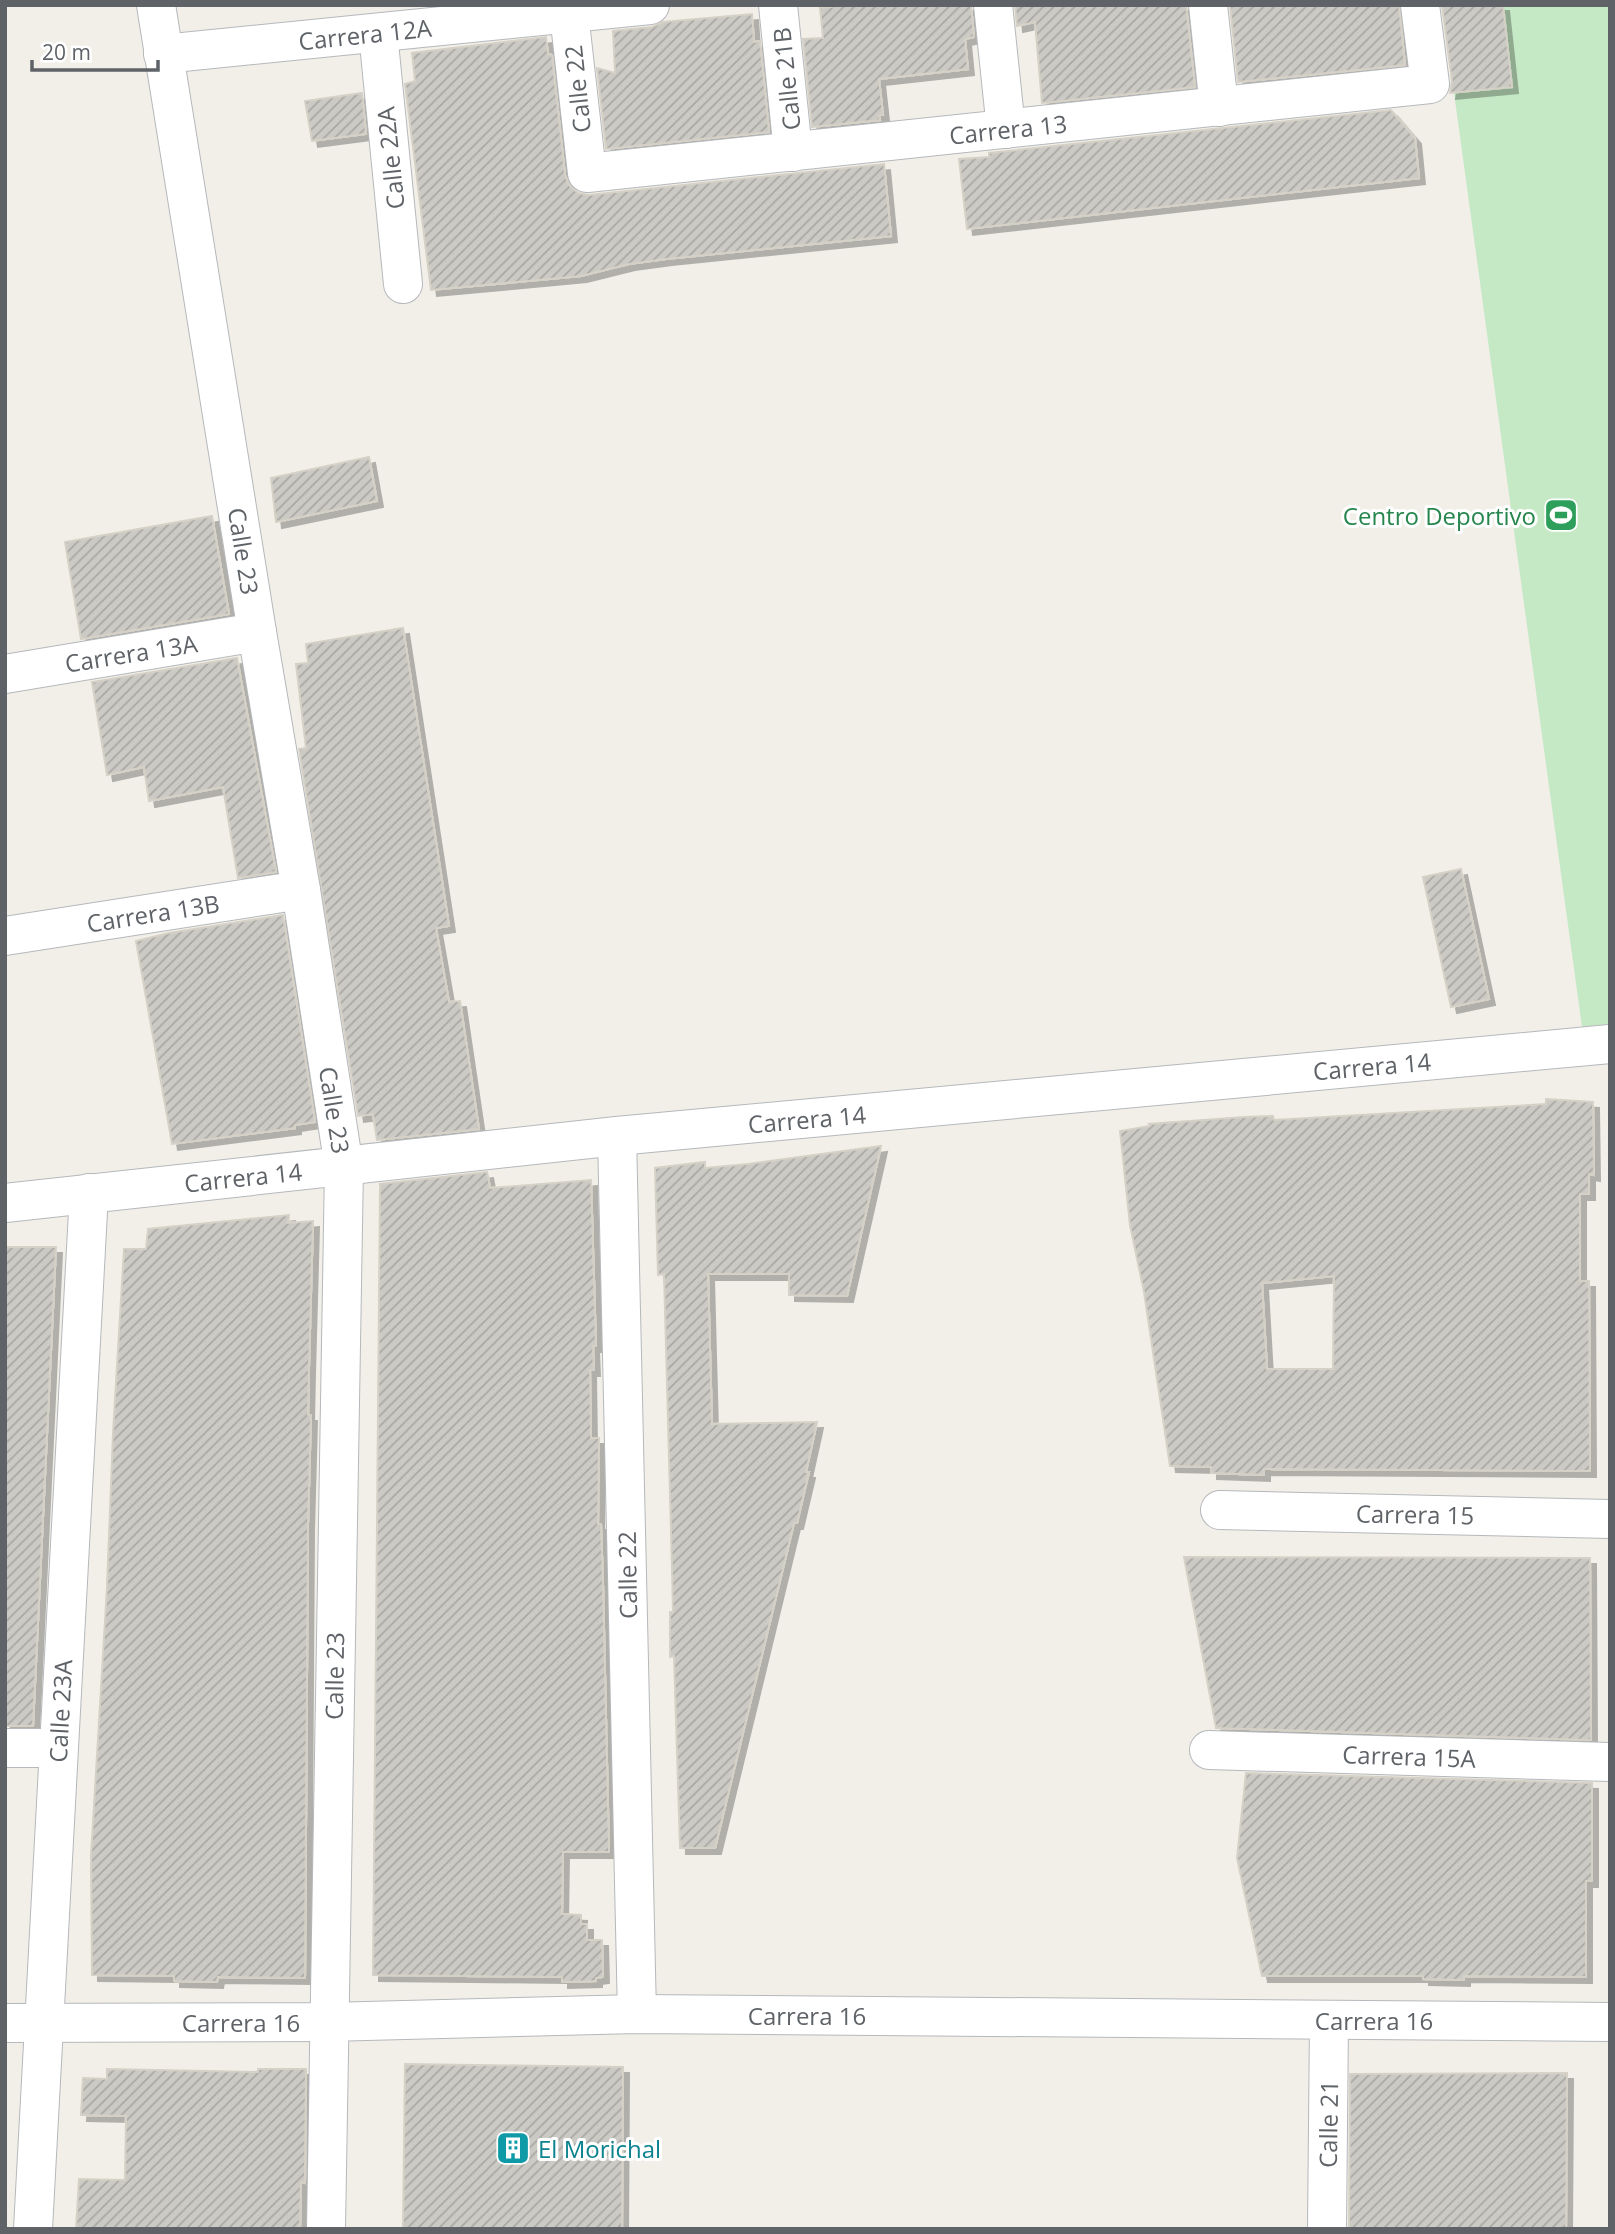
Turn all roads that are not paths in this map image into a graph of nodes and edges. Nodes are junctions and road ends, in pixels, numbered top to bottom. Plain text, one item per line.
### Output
1 (156, 5) edge
2 (650, 5) edge
3 (778, 5) edge
4 (993, 5) edge
5 (1208, 5) edge
6 (1420, 5) edge
7 (568, 9) edge
8 (378, 33) junction
9 (163, 54) junction
10 (1219, 107) junction
11 (1006, 129) junction
12 (793, 152) junction
13 (587, 173) joint
14 (403, 284) dead end
15 (257, 632) junction
16 (5, 674) edge
17 (301, 890) junction
18 (5, 936) edge
19 (1610, 1044) edge
20 (617, 1136) junction
21 (344, 1167) junction
22 (89, 1193) junction
23 (5, 1203) edge
24 (1220, 1510) dead end
25 (1610, 1519) edge
26 (5, 1748) edge
27 (58, 1748) junction
28 (1209, 1749) dead end
29 (1610, 1762) edge
30 (637, 2014) junction
31 (1329, 2020) junction
32 (328, 2022) junction
33 (1610, 2022) edge
34 (5, 2023) edge
35 (43, 2023) junction
36 (33, 2229) edge
37 (326, 2229) edge
38 (1327, 2229) edge

1 - 9 street, Calle 23
2 - 7 street, Carrera 12A
3 - 12 street, Calle 21B
4 - 11 street
5 - 10 street
6 - 10 street, Carrera 13
7 - 8 street, Carrera 12A
7 - 13 street, Calle 22
8 - 9 street, Carrera 12A
8 - 14 street, Calle 22A
9 - 15 street, Calle 23
10 - 11 street, Carrera 13
11 - 12 street, Carrera 13
12 - 13 street, Carrera 13
15 - 16 street, Carrera 13A
15 - 17 street, Calle 23
17 - 18 street, Carrera 13B
17 - 21 street, Calle 23
19 - 20 street, Carrera 14
20 - 21 street, Carrera 14
20 - 30 street, Calle 22
21 - 22 street, Carrera 14
21 - 32 street, Calle 23
22 - 23 street, Carrera 14
22 - 27 street, Calle 23A
24 - 25 street, Carrera 15
26 - 27 street
27 - 35 street, Calle 23A
28 - 29 street, Carrera 15A
30 - 31 street, Carrera 16
30 - 32 street, Carrera 16
31 - 33 street, Carrera 16
31 - 38 street, Calle 21
32 - 35 street, Carrera 16
32 - 37 street, Calle 23
34 - 35 street, Carrera 16
35 - 36 street, Calle 23A

